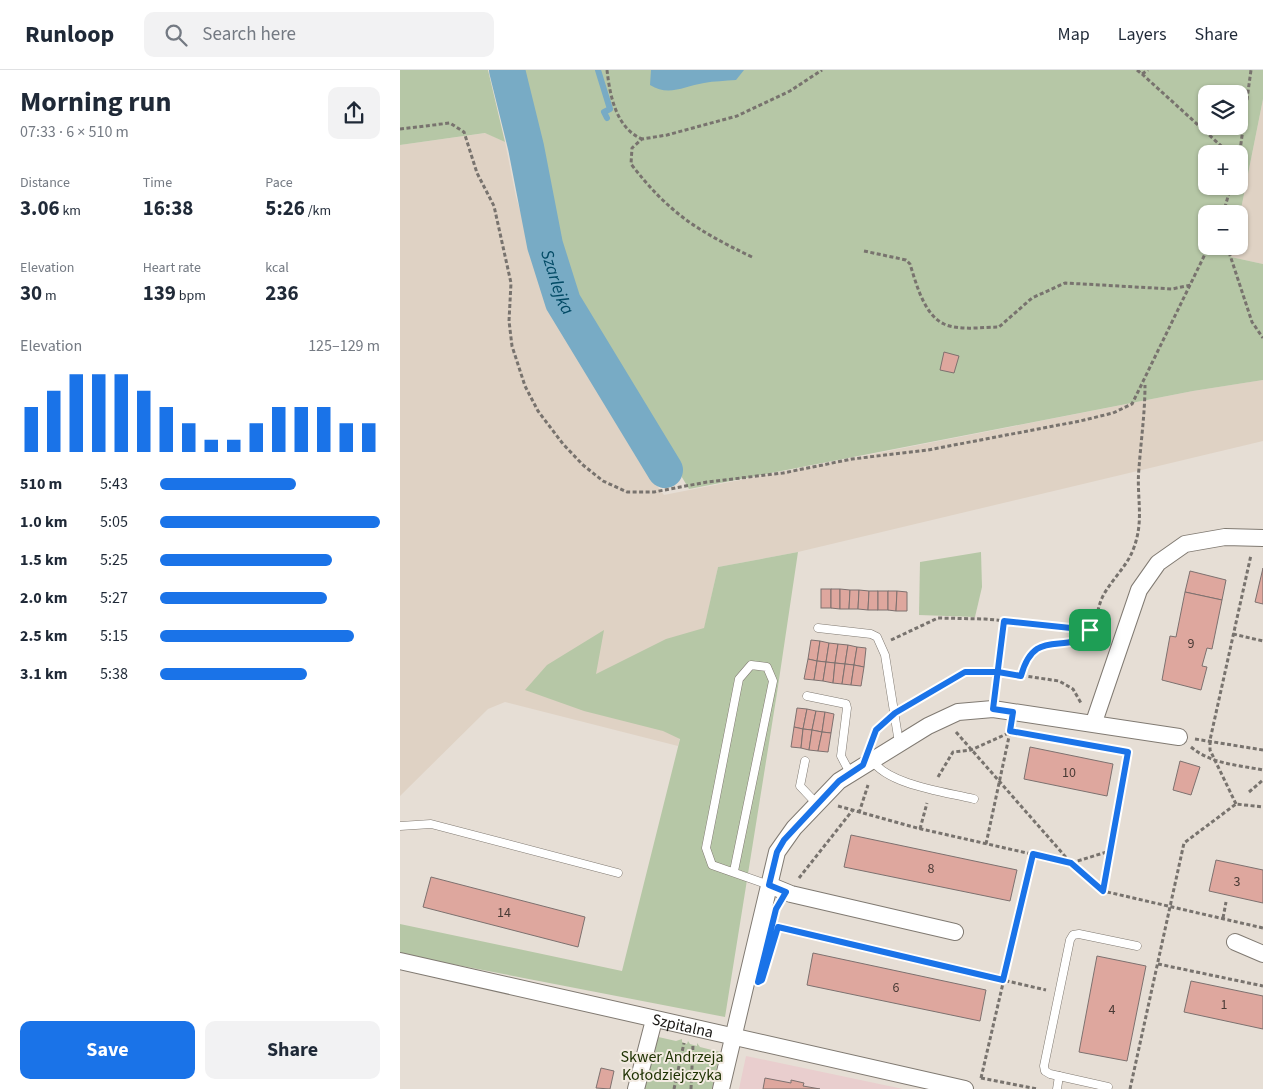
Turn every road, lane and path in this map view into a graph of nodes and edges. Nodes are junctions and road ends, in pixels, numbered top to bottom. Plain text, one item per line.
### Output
1 (607, 70) edge
2 (822, 70) edge
3 (1137, 70) edge
4 (1148, 70) edge
5 (1251, 70) edge
6 (1142, 74) junction
7 (400, 129) edge
8 (642, 139) junction
9 (1220, 145) edge
10 (1241, 145) edge
11 (864, 251) dead end
12 (1205, 255) edge
13 (1230, 255) edge
14 (752, 257) dead end
15 (1192, 284) junction
16 (1263, 338) edge
17 (1145, 382) junction
18 (1259, 537) edge
19 (1004, 621) junction
20 (818, 628) dead end
21 (1090, 630) junction
22 (1233, 634) junction
23 (1263, 641) edge
24 (882, 644) junction
25 (998, 672) junction
26 (1021, 676) junction
27 (808, 696) dead end
28 (993, 709) junction
29 (895, 713) junction
30 (944, 718) junction
31 (1094, 722) junction
32 (1010, 731) junction
33 (1019, 733) dead end
34 (1037, 736) dead end
35 (1179, 737) junction
36 (1210, 740) junction
37 (899, 743) junction
38 (971, 750) junction
39 (1263, 750) edge
40 (805, 761) dead end
41 (1217, 761) junction
42 (866, 767) junction
43 (1263, 770) edge
44 (1263, 780) edge
45 (1000, 781) junction
46 (931, 788) junction
47 (1249, 792) dead end
48 (974, 799) dead end
49 (841, 802) dead end
50 (817, 804) junction
51 (1236, 804) junction
52 (1263, 808) edge
53 (852, 811) junction
54 (859, 813) junction
55 (400, 826) edge
56 (920, 829) junction
57 (986, 844) junction
58 (1110, 851) junction
59 (1033, 854) junction
60 (1071, 863) junction
61 (734, 871) junction
62 (618, 873) dead end
63 (769, 885) junction
64 (1103, 891) junction
65 (786, 892) junction
66 (1226, 902) dead end
67 (1170, 906) junction
68 (1223, 918) junction
69 (773, 921) dead end
70 (778, 927) junction
71 (1263, 928) edge
72 (955, 932) dead end
73 (776, 935) dead end
74 (1236, 942) dead end
75 (1137, 946) dead end
76 (1263, 954) edge
77 (400, 961) edge
78 (1158, 964) junction
79 (1003, 980) junction
80 (1263, 986) edge
81 (1059, 993) junction
82 (654, 1020) junction
83 (733, 1036) junction
84 (685, 1040) dead end
85 (693, 1042) dead end
86 (1059, 1076) junction
87 (981, 1078) junction
88 (969, 1083) edge
89 (1108, 1087) dead end
90 (636, 1089) edge
91 (674, 1089) edge
92 (691, 1089) edge
93 (721, 1089) edge
94 (1037, 1089) edge
95 (1057, 1089) edge
96 (1130, 1089) edge

1 - 8 path
2 - 8 path
3 - 6 path
4 - 6 path
5 - 10 path
6 - 9 path
7 - 17 path
8 - 14 path
11 - 15 path
12 - 15 path
13 - 16 path
15 - 17 path
17 - 21 path
18 - 22 path
18 - 31 street
19 - 21 path
19 - 24 path
19 - 25 path
20 - 24 lane
21 - 26 path
22 - 23 path
22 - 36 path
24 - 29 lane
25 - 26 path
25 - 28 path
25 - 29 path
26 - 31 path
27 - 42 lane
28 - 30 street
28 - 31 street
29 - 37 lane
29 - 42 path
30 - 37 street
30 - 38 path
31 - 35 street
32 - 33 path
32 - 38 path
32 - 45 path
34 - 58 path
35 - 36 path
35 - 41 path
36 - 39 path
36 - 41 path
37 - 42 street
38 - 45 path
38 - 46 path
40 - 50 lane
41 - 43 path
41 - 51 path
42 - 46 lane
42 - 50 street
42 - 54 path
44 - 47 path
45 - 57 path
45 - 60 path
46 - 48 lane
46 - 56 path
49 - 53 path
50 - 63 street
51 - 52 path
51 - 67 path
53 - 54 path
53 - 65 path
54 - 56 path
55 - 62 lane
56 - 57 path
57 - 59 path
58 - 60 path
58 - 64 path
59 - 60 path
59 - 79 path
60 - 64 path
61 - 61 lane
61 - 63 lane
63 - 65 street
63 - 83 street
64 - 67 path
65 - 70 path
65 - 72 street
66 - 68 path
67 - 68 path
67 - 78 path
68 - 71 path
69 - 70 path
70 - 73 path
70 - 79 path
74 - 76 street
75 - 81 lane
77 - 82 street, Szpitalna
78 - 80 path
78 - 96 path
79 - 81 path
79 - 87 path
81 - 86 lane
82 - 83 street, Szpitalna
82 - 90 street
83 - 88 street, Szpitalna
83 - 93 street
84 - 91 path
85 - 92 path
86 - 89 lane
86 - 95 lane
87 - 88 path
87 - 94 path

